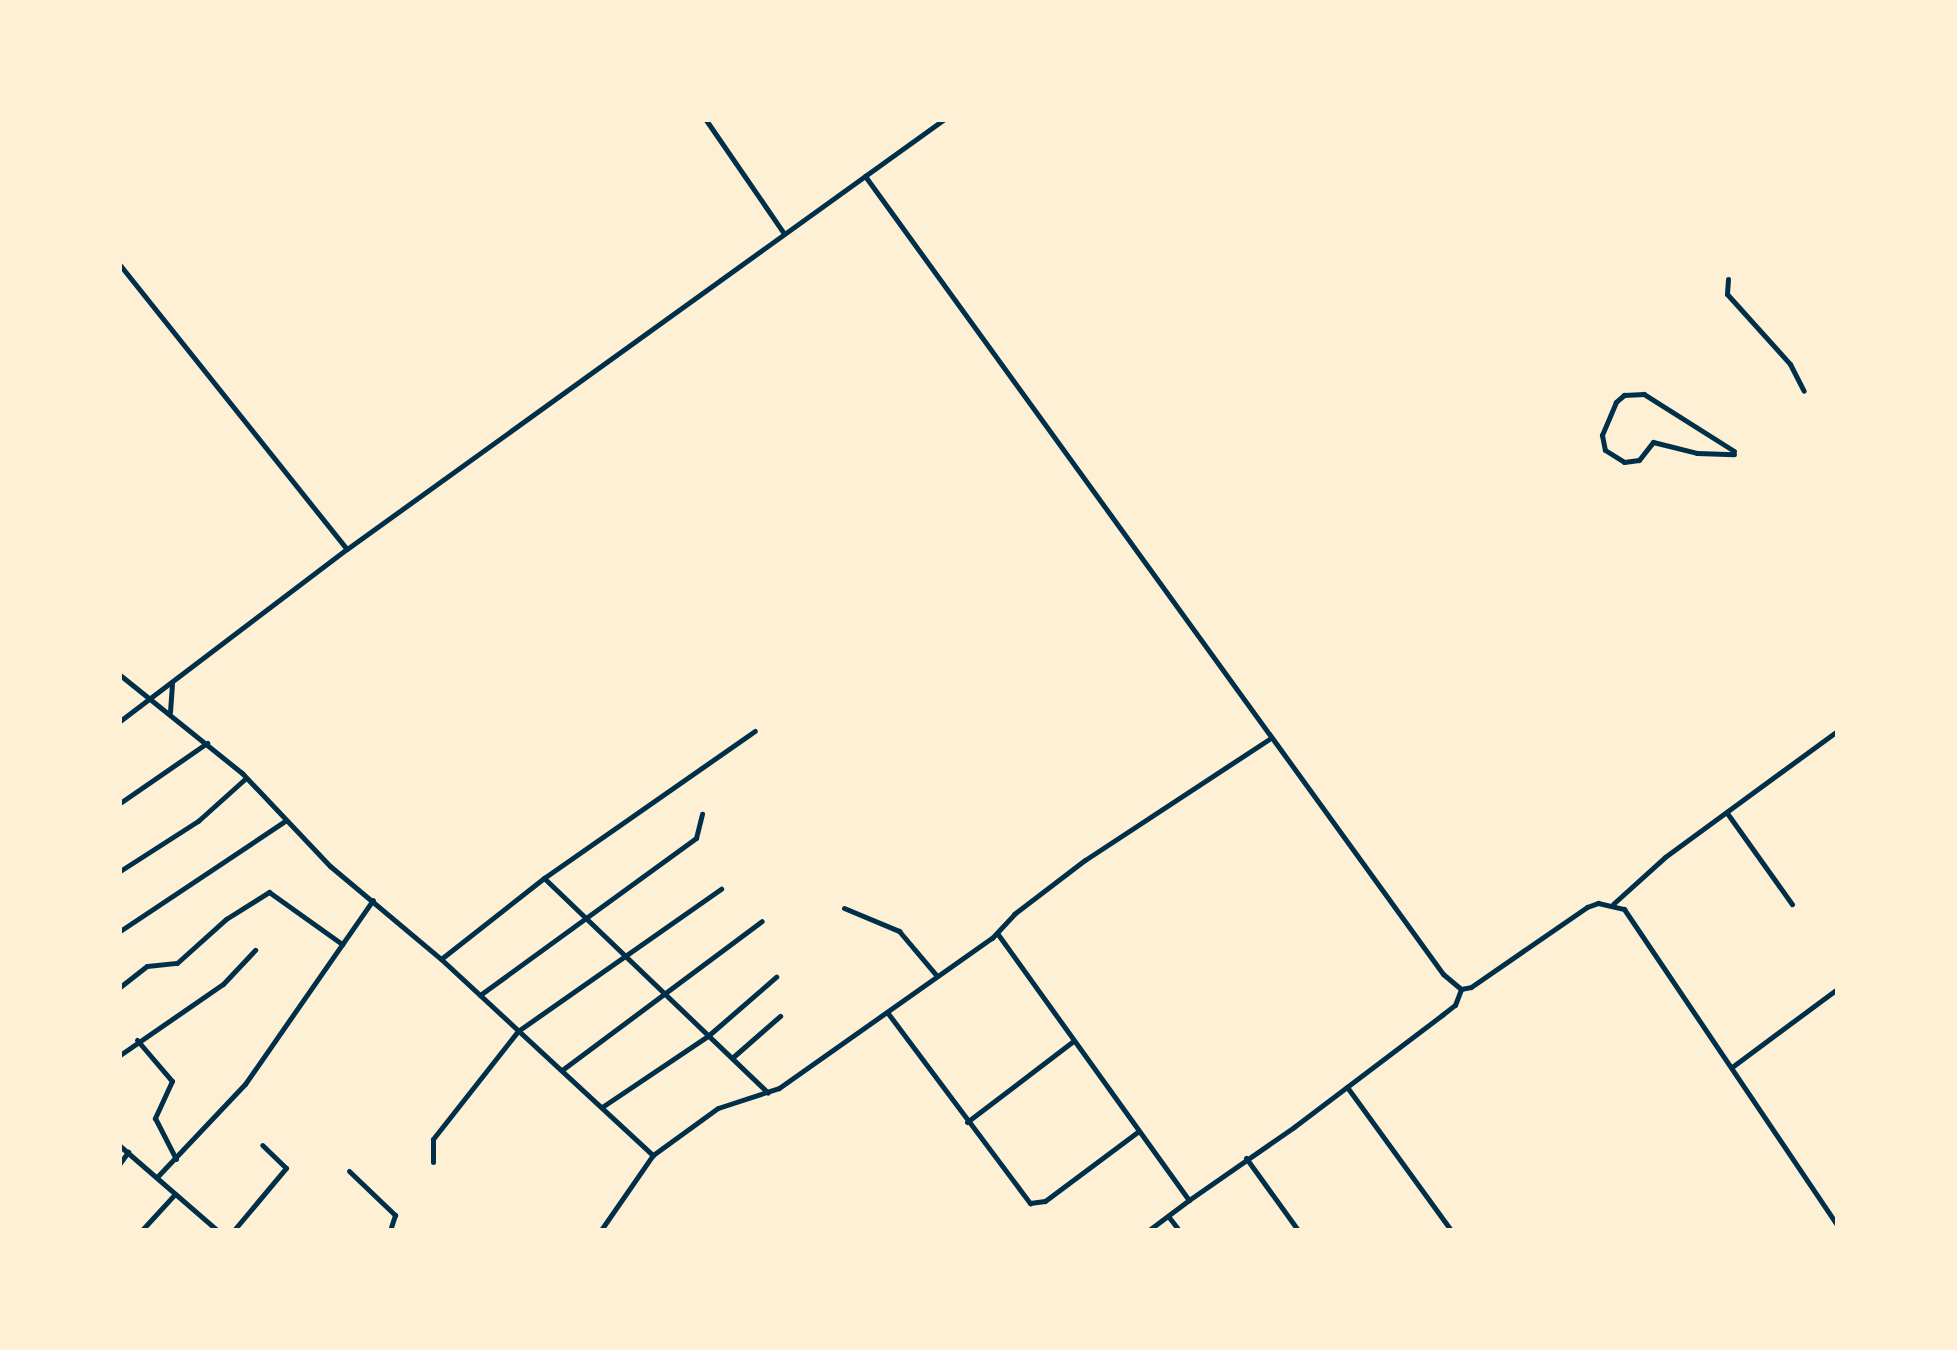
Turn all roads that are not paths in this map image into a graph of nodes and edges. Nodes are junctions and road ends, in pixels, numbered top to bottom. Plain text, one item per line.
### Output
1 (706, 120) edge
2 (943, 120) edge
3 (865, 176) junction
4 (783, 232) junction
5 (120, 265) edge
6 (1728, 279) dead end
7 (1804, 392) dead end
8 (1734, 452) joint
9 (347, 548) junction
10 (120, 675) edge
11 (172, 681) junction
12 (152, 698) junction
13 (170, 715) junction
14 (120, 721) edge
15 (755, 731) dead end
16 (1837, 731) edge
17 (1268, 740) junction
18 (207, 742) junction
19 (246, 778) junction
20 (120, 803) edge
21 (1727, 813) junction
22 (702, 814) dead end
23 (285, 821) junction
24 (120, 871) edge
25 (544, 878) junction
26 (722, 888) dead end
27 (373, 899) junction
28 (1612, 904) junction
29 (1792, 904) dead end
30 (844, 908) dead end
31 (586, 918) junction
32 (762, 921) dead end
33 (120, 931) edge
34 (997, 933) junction
35 (342, 944) junction
36 (255, 950) dead end
37 (626, 956) junction
38 (441, 958) junction
39 (937, 976) junction
40 (776, 978) dead end
41 (120, 987) edge
42 (1461, 988) junction
43 (1837, 990) edge
44 (668, 994) junction
45 (480, 995) junction
46 (887, 1012) junction
47 (780, 1016) dead end
48 (518, 1031) junction
49 (708, 1035) junction
50 (138, 1040) junction
51 (1073, 1041) junction
52 (120, 1054) edge
53 (732, 1058) junction
54 (1732, 1068) junction
55 (562, 1070) junction
56 (1348, 1087) junction
57 (768, 1093) junction
58 (602, 1107) junction
59 (968, 1122) junction
60 (1139, 1131) junction
61 (262, 1145) dead end
62 (120, 1146) edge
63 (128, 1152) junction
64 (654, 1155) junction
65 (1246, 1158) junction
66 (177, 1159) junction
67 (432, 1162) dead end
68 (120, 1163) edge
69 (349, 1171) dead end
70 (157, 1177) junction
71 (175, 1194) junction
72 (1189, 1200) junction
73 (1168, 1216) junction
74 (1837, 1225) edge
75 (142, 1230) edge
76 (217, 1230) edge
77 (234, 1230) edge
78 (390, 1230) edge
79 (601, 1230) edge
80 (1149, 1230) edge
81 (1180, 1230) edge
82 (1298, 1230) edge
83 (1451, 1230) edge

1 - 4 street
2 - 3 street
3 - 4 street
3 - 17 street
4 - 9 street
5 - 9 street
6 - 7 street
8 - 8 street
9 - 11 street
10 - 12 street
11 - 12 street
11 - 13 street
12 - 13 street
12 - 14 street
13 - 18 street
15 - 25 street
16 - 21 street
17 - 34 street
17 - 42 street
18 - 19 street
18 - 20 street
19 - 23 street
19 - 24 street
21 - 28 street
21 - 29 street
22 - 31 street
23 - 27 street
23 - 33 street
25 - 31 street
25 - 38 street
26 - 37 street
27 - 35 street
27 - 38 street
28 - 42 street
28 - 54 street
30 - 39 street
31 - 37 street
31 - 45 street
32 - 44 street
34 - 39 street
34 - 51 street
35 - 41 street
35 - 66 street
36 - 50 street
37 - 44 street
37 - 48 street
38 - 45 street
39 - 46 street
40 - 49 street
42 - 56 street
43 - 54 street
44 - 49 street
44 - 55 street
45 - 48 street
46 - 57 street
46 - 59 street
47 - 53 street
48 - 55 street
48 - 67 street
49 - 53 street
49 - 58 street
50 - 52 street
50 - 66 street
51 - 59 street
51 - 60 street
53 - 57 street
54 - 74 street
55 - 58 street
56 - 65 street
56 - 83 street
57 - 64 street
58 - 64 street
59 - 60 street
60 - 72 street
61 - 77 street
62 - 63 street
63 - 68 street
63 - 70 street
64 - 79 street
65 - 72 street
65 - 82 street
66 - 70 street
69 - 78 street
70 - 71 street
71 - 75 street
71 - 76 street
72 - 73 street
73 - 80 street
73 - 81 street

